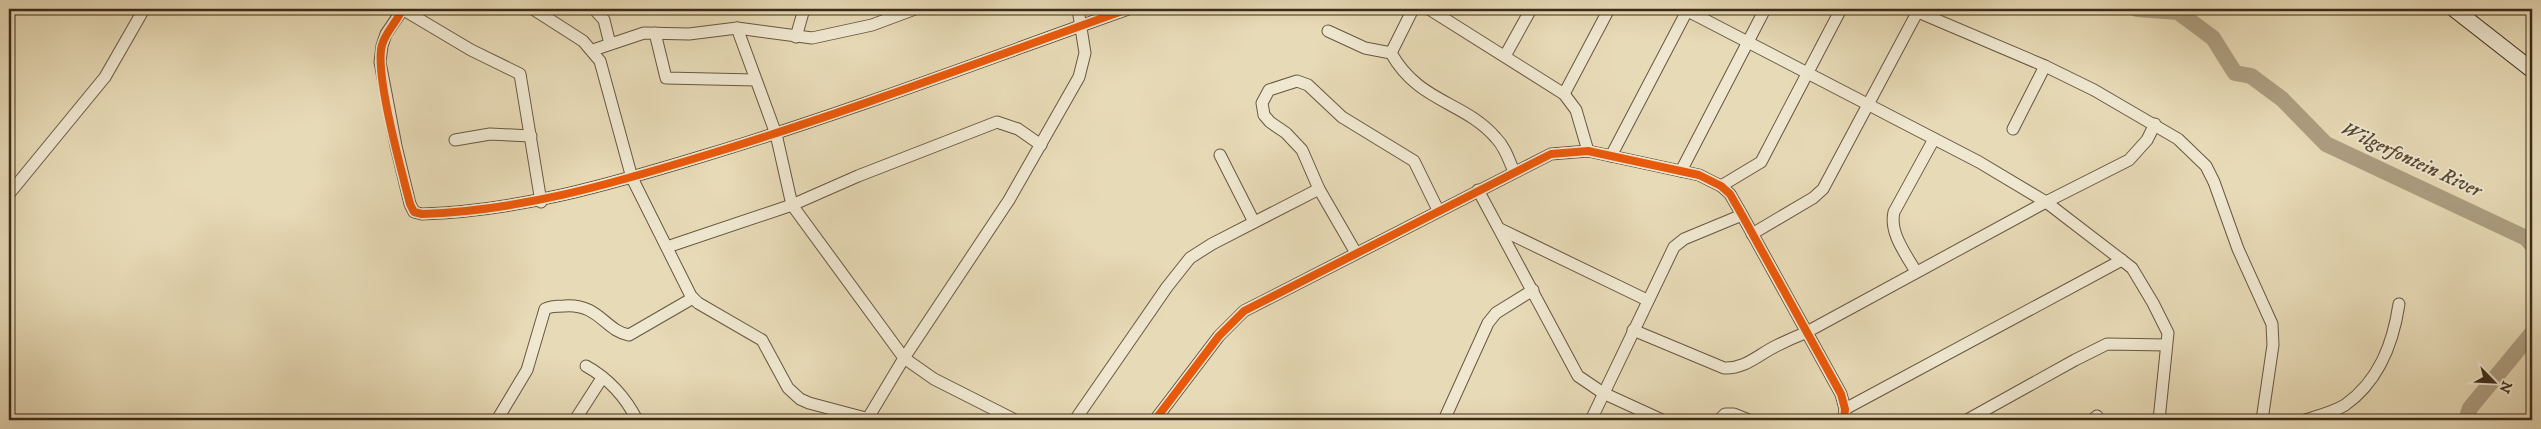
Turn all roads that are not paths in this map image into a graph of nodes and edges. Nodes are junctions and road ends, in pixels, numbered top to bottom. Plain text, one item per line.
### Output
1 (144, 9) edge
2 (403, 9) edge
3 (533, 9) edge
4 (594, 9) edge
5 (804, 9) edge
6 (913, 9) edge
7 (1078, 9) edge
8 (1128, 9) edge
9 (1413, 9) edge
10 (1429, 9) edge
11 (1531, 9) edge
12 (1609, 9) edge
13 (1686, 9) edge
14 (1765, 9) edge
15 (1841, 9) edge
16 (2454, 9) edge
17 (1919, 10) edge
18 (1082, 25) junction
19 (737, 28) junction
20 (1328, 31) dead end
21 (654, 33) junction
22 (796, 37) junction
23 (1747, 42) junction
24 (610, 44) junction
25 (593, 50) junction
26 (1391, 54) junction
27 (1505, 56) junction
28 (2046, 66) junction
29 (2532, 70) edge
30 (1808, 74) junction
31 (755, 80) junction
32 (1564, 94) junction
33 (1868, 105) junction
34 (2155, 124) junction
35 (2013, 129) dead end
36 (776, 134) junction
37 (531, 136) junction
38 (1934, 139) junction
39 (455, 140) dead end
40 (1041, 145) junction
41 (1588, 151) junction
42 (1220, 155) dead end
43 (1611, 156) junction
44 (1681, 171) junction
45 (1514, 172) junction
46 (632, 178) junction
47 (1721, 186) junction
48 (1319, 189) junction
49 (1478, 190) junction
50 (9, 194) edge
51 (541, 202) junction
52 (2046, 202) junction
53 (792, 205) junction
54 (1438, 210) junction
55 (1742, 215) junction
56 (1254, 222) junction
57 (1500, 229) junction
58 (1752, 234) junction
59 (667, 247) junction
60 (1356, 253) junction
61 (2122, 260) junction
62 (1916, 272) junction
63 (1534, 290) junction
64 (693, 298) junction
65 (1647, 300) junction
66 (2399, 304) dead end
67 (1632, 330) junction
68 (1805, 333) junction
69 (2166, 345) junction
70 (904, 358) junction
71 (586, 366) dead end
72 (602, 378) junction
73 (1603, 393) junction
74 (1845, 415) edge
75 (871, 419) edge
76 (498, 420) edge
77 (575, 420) edge
78 (637, 420) edge
79 (1015, 420) edge
80 (1075, 420) edge
81 (1155, 420) edge
82 (1444, 420) edge
83 (1591, 420) edge
84 (1662, 420) edge
85 (1719, 420) edge
86 (1749, 420) edge
87 (1967, 420) edge
88 (2159, 420) edge
89 (2262, 420) edge
90 (2305, 420) edge

1 - 50 street
2 - 37 street
2 - 51 street
3 - 25 street
4 - 24 street
5 - 22 street
6 - 22 street
7 - 18 street
8 - 18 street
9 - 26 street
10 - 27 street
11 - 27 street
12 - 32 street
13 - 23 street
13 - 43 street
14 - 23 street
15 - 30 street
16 - 29 street
17 - 28 street
17 - 33 street
18 - 36 street
18 - 40 street
19 - 21 street
19 - 22 street
19 - 31 street
20 - 26 street
21 - 24 street
21 - 31 street
23 - 30 street
23 - 44 street
24 - 25 street
25 - 46 street
26 - 45 street
27 - 32 street
28 - 34 street
28 - 35 street
30 - 33 street
30 - 47 street
31 - 36 street
32 - 41 street
33 - 38 street
33 - 58 street
34 - 52 street
34 - 89 street
36 - 46 street
36 - 53 street
37 - 39 street
37 - 51 street
38 - 52 street
38 - 62 street
40 - 53 street
40 - 70 street
41 - 43 street
41 - 45 street
42 - 56 street
43 - 44 street
44 - 47 street
45 - 49 street
46 - 51 street
46 - 59 street
47 - 55 street
48 - 54 street
48 - 56 street
48 - 60 street
49 - 54 street
49 - 57 street
52 - 61 street
52 - 62 street
53 - 59 street
53 - 70 street
54 - 60 street
55 - 58 street
55 - 65 street
56 - 80 street
57 - 63 street
57 - 65 street
58 - 68 street
59 - 64 street
60 - 81 street
61 - 69 street
61 - 74 street
62 - 68 street
63 - 73 street
63 - 82 street
64 - 75 street
64 - 76 street
65 - 67 street
66 - 90 street
67 - 68 street
67 - 73 street
68 - 74 street
69 - 87 street
69 - 88 street
70 - 75 street
70 - 79 street
71 - 72 street
72 - 77 street
72 - 78 street
73 - 83 street
73 - 84 street
85 - 86 street

